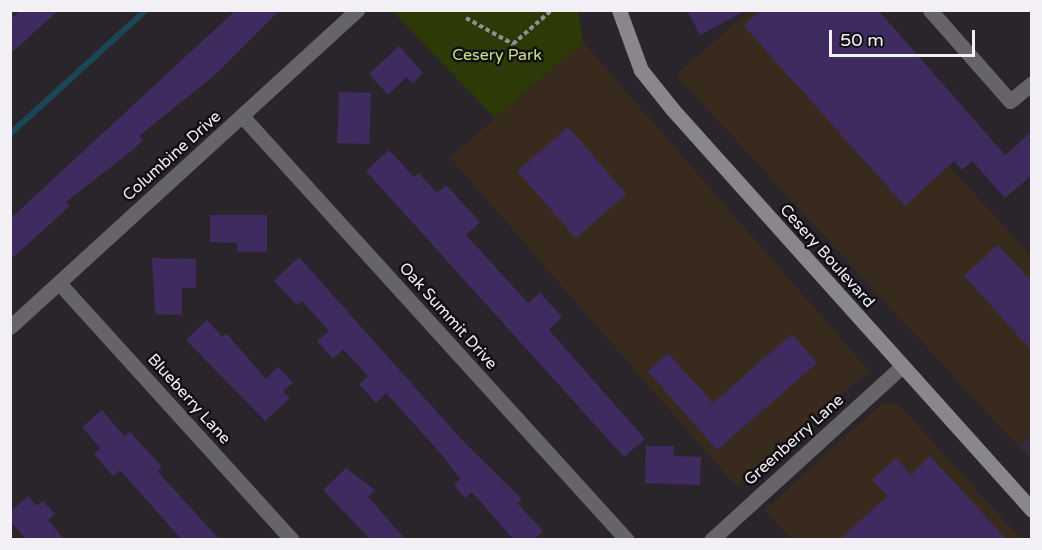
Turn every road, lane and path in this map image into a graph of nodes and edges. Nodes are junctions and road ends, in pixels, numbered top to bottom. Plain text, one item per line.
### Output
1 (357, 10) edge
2 (552, 10) edge
3 (619, 10) edge
4 (930, 10) edge
5 (466, 18) dead end
6 (1032, 84) edge
7 (242, 116) junction
8 (59, 284) junction
9 (10, 327) edge
10 (901, 367) junction
11 (1032, 510) edge
12 (292, 540) edge
13 (627, 540) edge
14 (711, 540) edge

1 - 7 street, Columbine Drive
2 - 5 path
3 - 10 main road, Cesery Boulevard
4 - 6 street
7 - 8 street, Columbine Drive
7 - 13 street, Oak Summit Drive
8 - 9 street, Columbine Drive
8 - 12 street, Blueberry Lane
10 - 11 main road, Cesery Boulevard
10 - 14 street, Greenberry Lane

